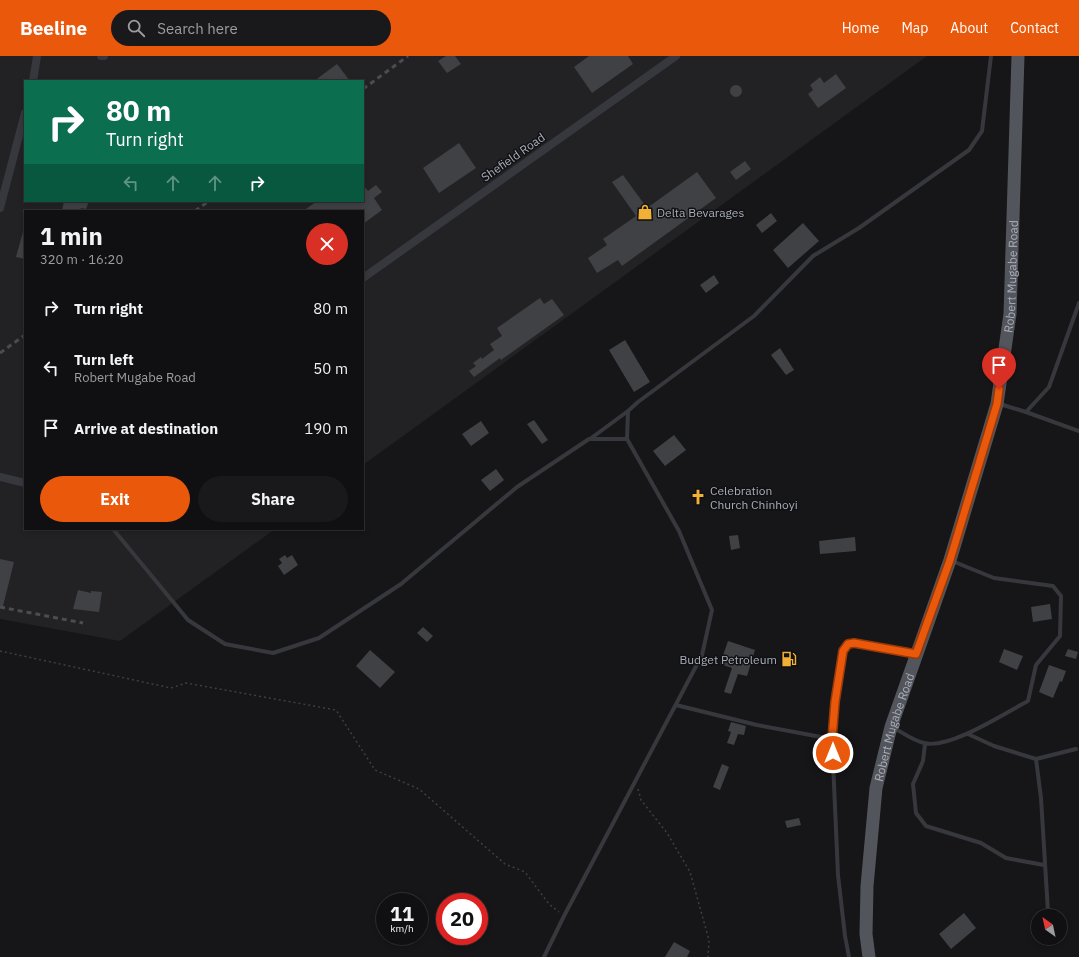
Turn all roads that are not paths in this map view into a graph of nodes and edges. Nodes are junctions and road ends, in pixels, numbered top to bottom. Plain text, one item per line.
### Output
1 (37, 56) edge
2 (100, 56) edge
3 (104, 56) edge
4 (676, 56) edge
5 (991, 56) edge
6 (1018, 56) edge
7 (33, 80) edge
8 (24, 117) edge
9 (0, 208) edge
10 (364, 277) edge
11 (1079, 303) edge
12 (997, 404) junction
13 (628, 411) junction
14 (1026, 412) junction
15 (1079, 431) edge
16 (589, 439) junction
17 (627, 439) junction
18 (0, 477) edge
19 (24, 482) edge
20 (114, 530) edge
21 (950, 560) junction
22 (916, 654) junction
23 (676, 705) junction
24 (891, 727) junction
25 (968, 734) junction
26 (832, 739) junction
27 (925, 744) junction
28 (1076, 749) dead end
29 (1036, 759) junction
30 (1044, 865) junction
31 (1048, 909) edge
32 (544, 957) edge
33 (849, 957) edge
34 (869, 957) edge

1 - 7 street
2 - 3 street
4 - 10 street, Shefield Road
5 - 13 lane
6 - 12 main road, Robert Mugabe Road
8 - 9 street
11 - 14 lane
12 - 14 lane
12 - 21 main road, Robert Mugabe Road
13 - 16 lane
13 - 17 lane
14 - 15 lane
16 - 17 lane
16 - 20 lane
17 - 23 lane
18 - 19 street
21 - 22 main road, Robert Mugabe Road
21 - 25 lane
22 - 24 main road, Robert Mugabe Road
22 - 26 lane
23 - 26 lane
23 - 32 lane
24 - 27 lane
24 - 34 main road, Robert Mugabe Road
25 - 27 lane
25 - 29 lane
26 - 33 lane
27 - 30 lane
28 - 29 lane
29 - 30 lane
30 - 31 lane

